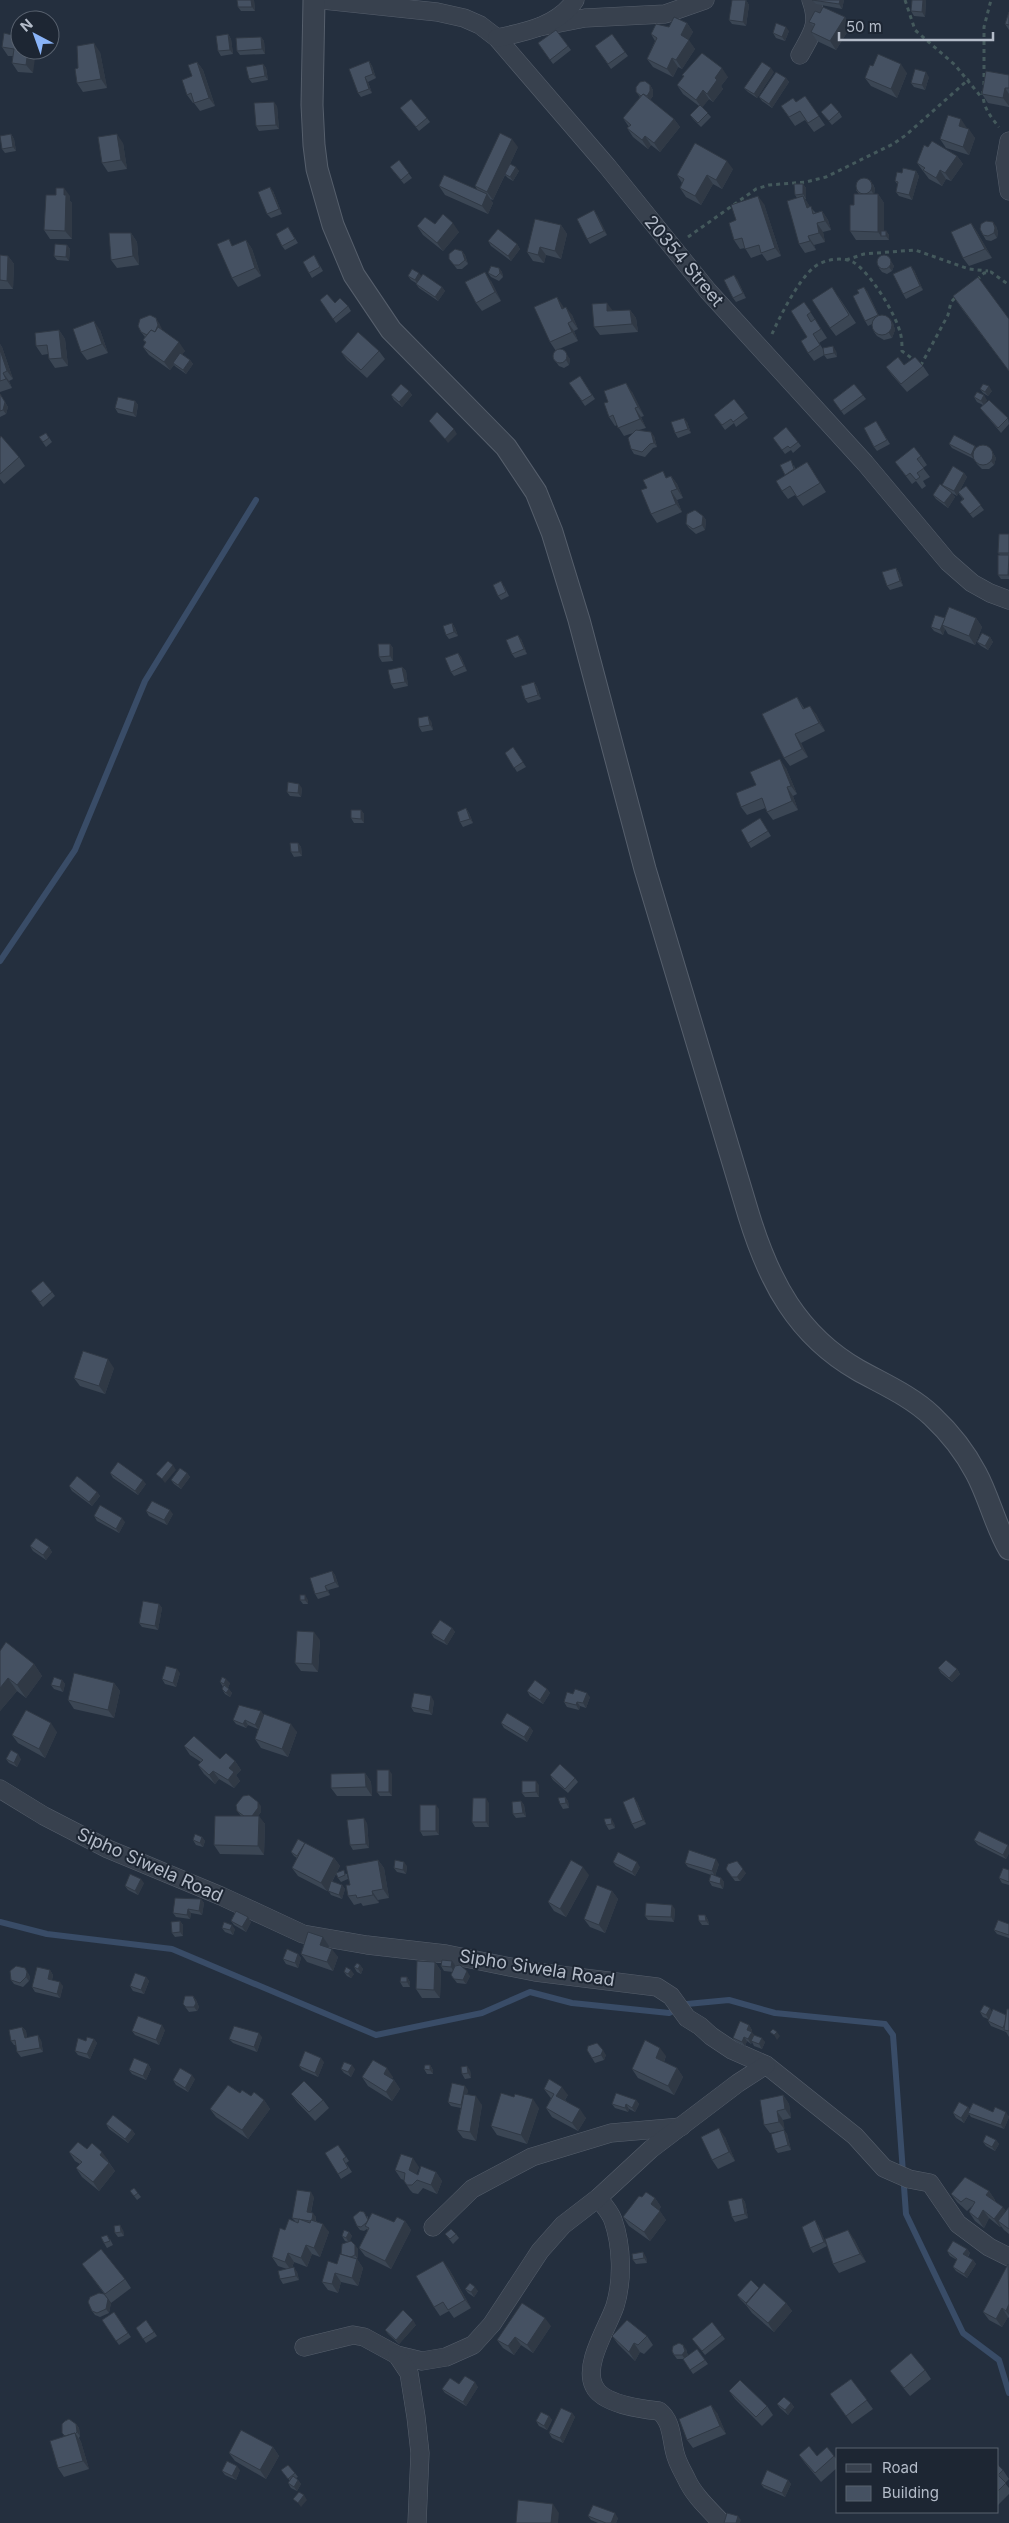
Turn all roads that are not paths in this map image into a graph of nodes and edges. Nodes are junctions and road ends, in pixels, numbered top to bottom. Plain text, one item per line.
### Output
1 (314, 0) edge
2 (323, 0) edge
3 (574, 0) edge
4 (704, 0) edge
5 (812, 0) edge
6 (539, 27) junction
7 (497, 38) junction
8 (800, 55) dead end
9 (1007, 136) edge
10 (1009, 191) edge
11 (1009, 600) edge
12 (1009, 1549) edge
13 (0, 1789) edge
14 (766, 2065) junction
15 (682, 2127) junction
16 (598, 2198) junction
17 (433, 2227) dead end
18 (1009, 2257) edge
19 (304, 2347) dead end
20 (397, 2355) junction
21 (417, 2523) edge
22 (722, 2523) edge

1 - 12 street
2 - 7 street, 20354 Street
3 - 6 street
4 - 6 street
5 - 8 street
6 - 7 street
7 - 11 street, 20354 Street
9 - 10 street
13 - 14 street, Sipho Siwela Road
14 - 15 street
14 - 18 street, Sipho Siwela Road
15 - 16 street
15 - 17 street
16 - 20 street
16 - 22 street
19 - 20 street
20 - 21 street

